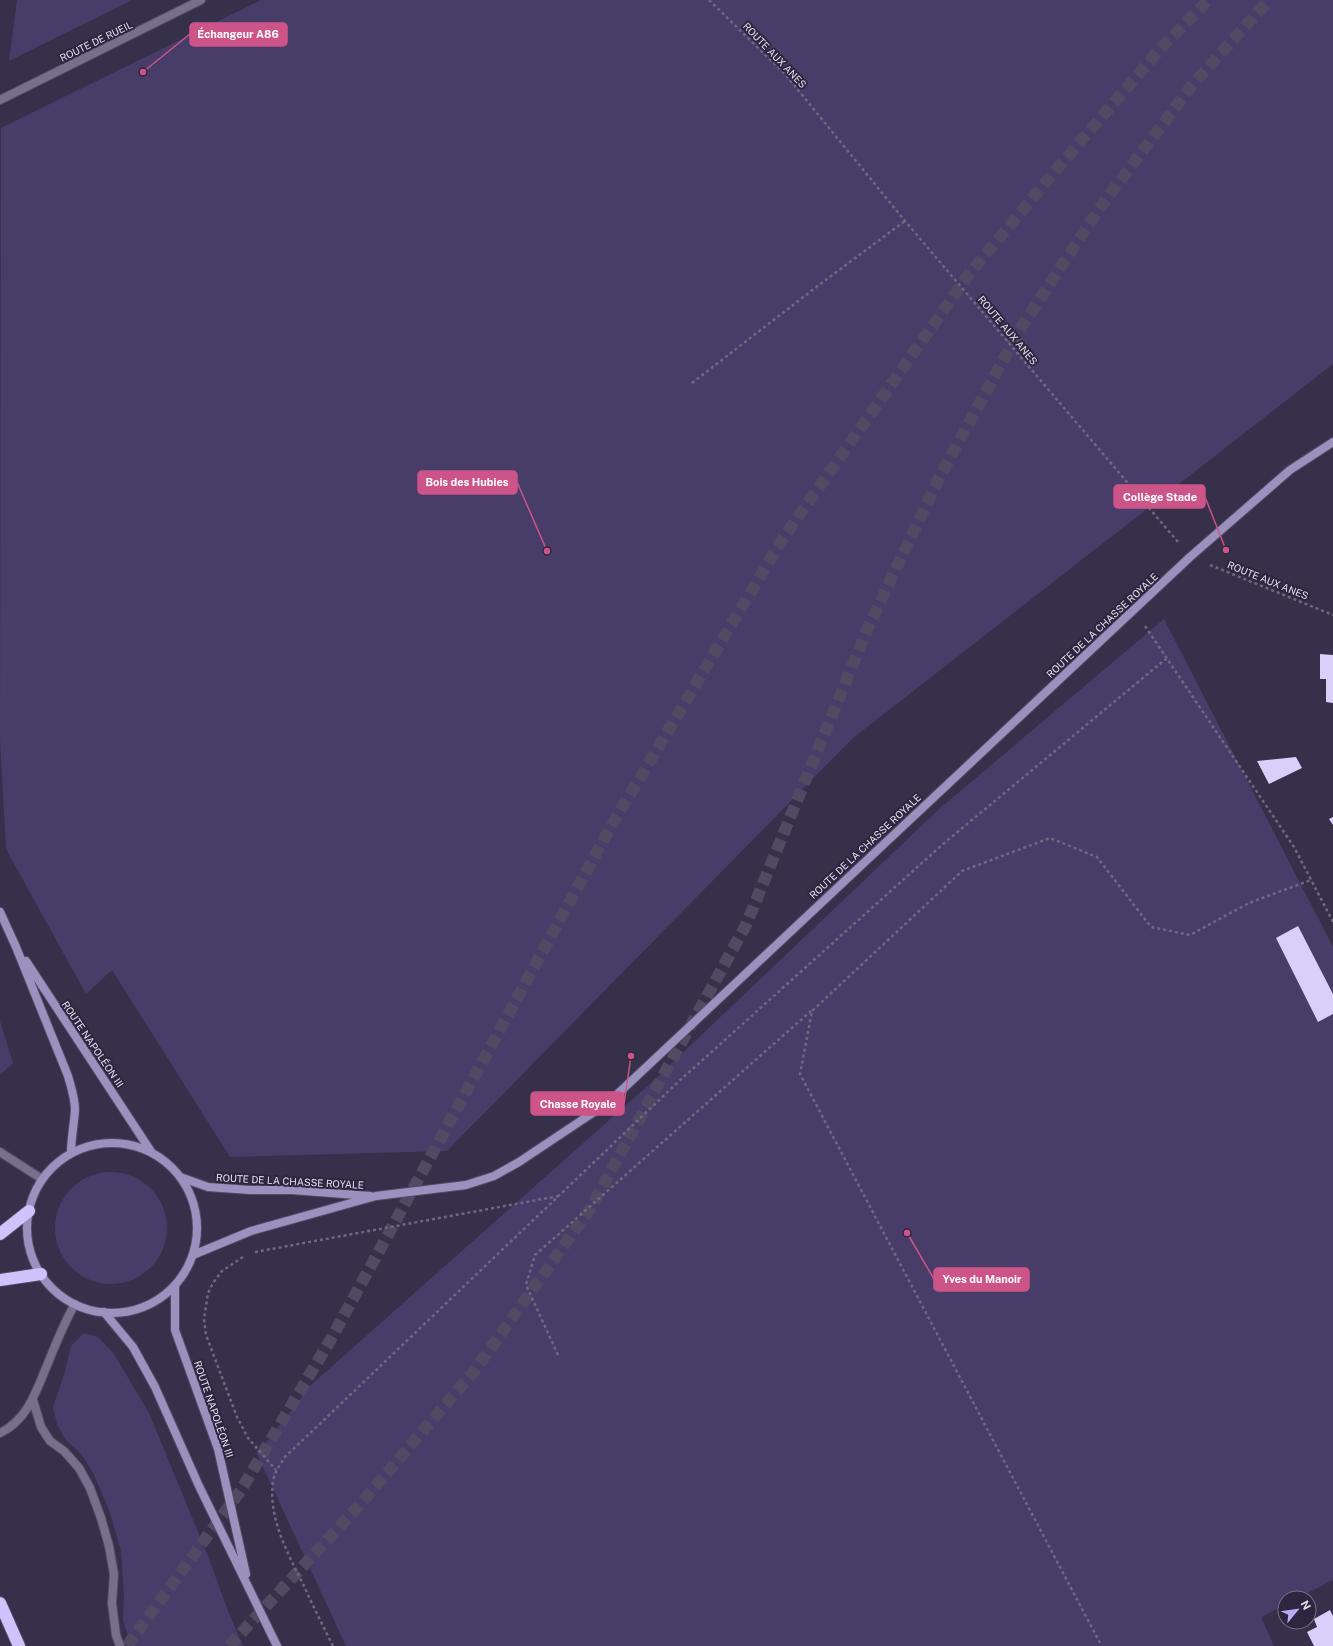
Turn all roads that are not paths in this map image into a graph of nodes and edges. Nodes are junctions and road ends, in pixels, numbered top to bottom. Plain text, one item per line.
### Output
1 (201, 0) edge
2 (0, 100) edge
3 (1333, 442) edge
4 (0, 912) edge
5 (16, 947) junction
6 (0, 1152) edge
7 (152, 1152) junction
8 (71, 1153) junction
9 (180, 1177) junction
10 (42, 1179) junction
11 (376, 1196) junction
12 (29, 1211) junction
13 (0, 1234) edge
14 (193, 1254) junction
15 (41, 1274) junction
16 (0, 1280) edge
17 (175, 1286) junction
18 (75, 1304) junction
19 (104, 1312) junction
20 (33, 1400) junction
21 (0, 1433) edge
22 (249, 1586) junction
23 (0, 1603) edge
24 (19, 1646) edge
25 (120, 1646) edge
26 (277, 1646) edge

1 - 2 street, ROUTE DE RUEIL
3 - 11 main road, ROUTE DE LA CHASSE ROYALE
4 - 5 main road, ROUTE NAPOLÉON III
5 - 7 main road, ROUTE NAPOLÉON III
5 - 8 main road, ROUTE NAPOLÉON III
6 - 10 street
7 - 8 main road, ROUTE NAPOLÉON III
7 - 9 main road, ROUTE NAPOLÉON III
8 - 10 main road, ROUTE NAPOLÉON III
9 - 11 main road, ROUTE DE LA CHASSE ROYALE
9 - 14 main road, ROUTE NAPOLÉON III
10 - 12 main road, ROUTE NAPOLÉON III
11 - 14 main road, ROUTE DE LA CHASSE ROYALE
12 - 13 highway
12 - 15 main road, ROUTE NAPOLÉON III
14 - 17 main road, ROUTE NAPOLÉON III
15 - 16 highway
15 - 18 main road, ROUTE NAPOLÉON III
17 - 19 main road, ROUTE NAPOLÉON III
17 - 22 main road, ROUTE NAPOLÉON III
18 - 19 main road, ROUTE NAPOLÉON III
18 - 20 street
19 - 22 main road, ROUTE NAPOLÉON III
20 - 21 street
20 - 25 street
22 - 26 main road, ROUTE NAPOLÉON III
23 - 24 highway

